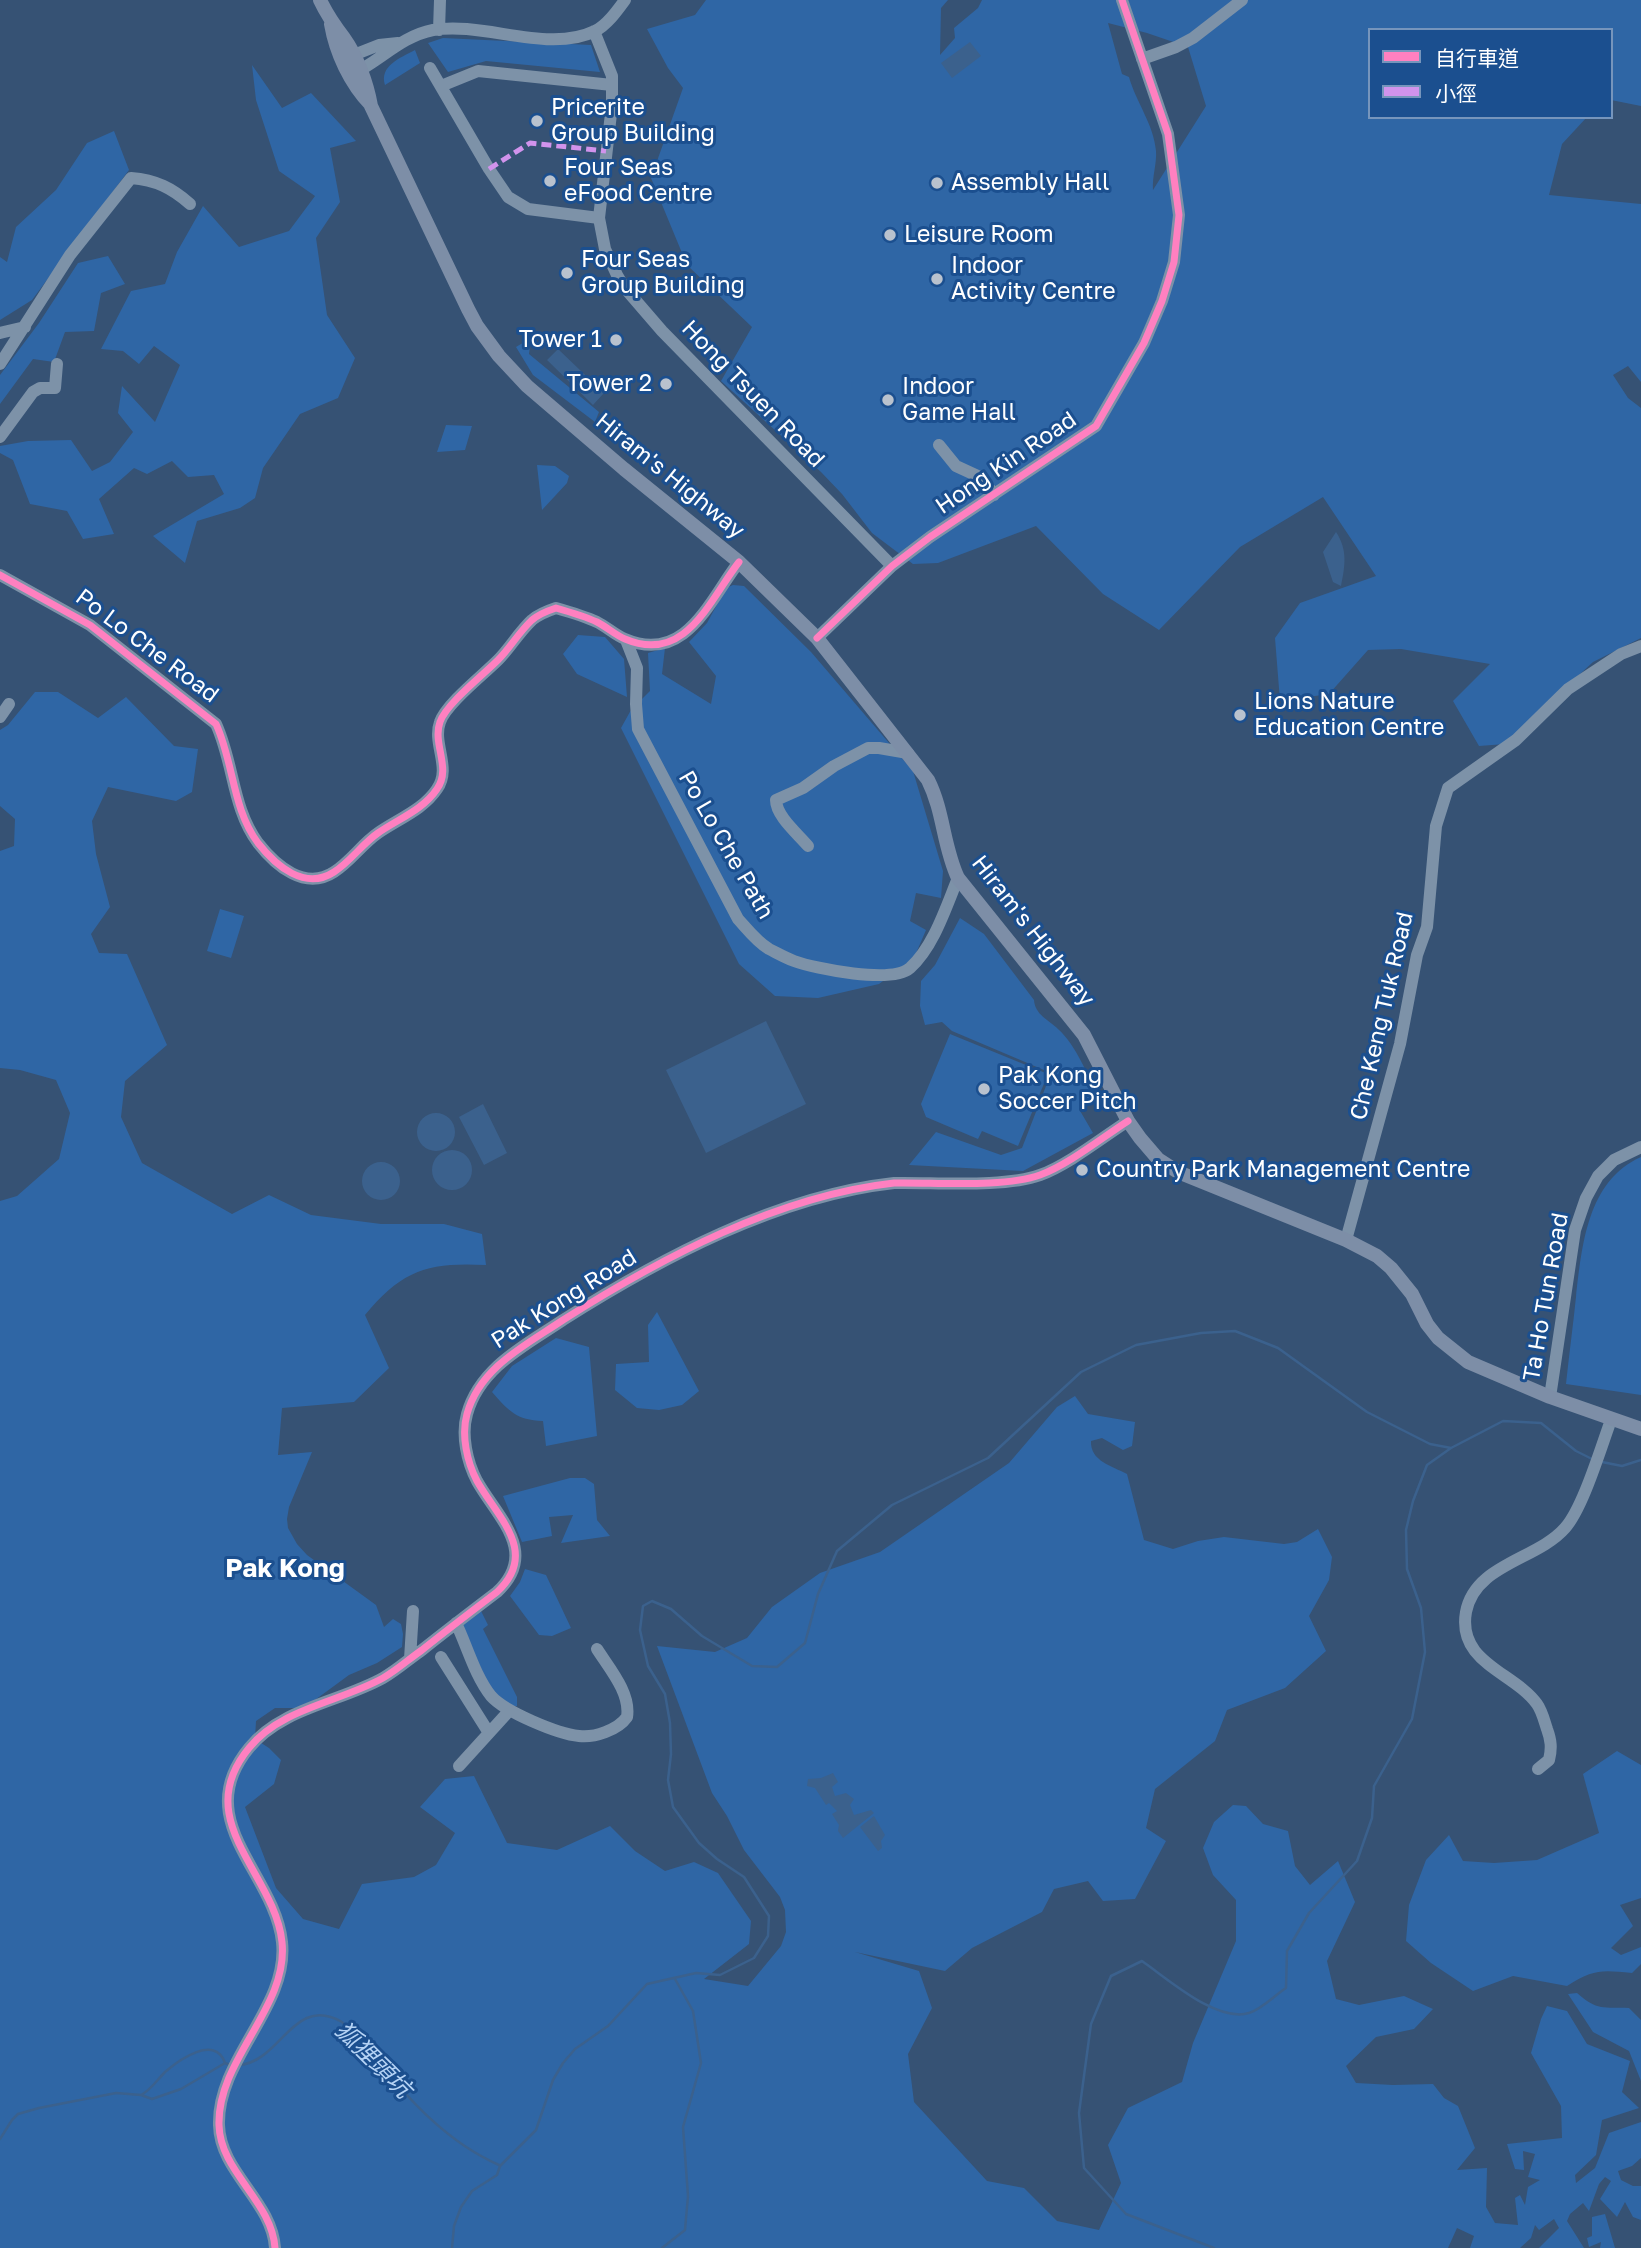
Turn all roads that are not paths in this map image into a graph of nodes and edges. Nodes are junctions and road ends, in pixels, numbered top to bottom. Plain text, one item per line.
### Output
1 (320, 0) edge
2 (440, 0) edge
3 (625, 0) edge
4 (1122, 0) edge
5 (1242, 0) edge
6 (439, 30) junction
7 (594, 31) junction
8 (398, 43) junction
9 (347, 57) junction
10 (1142, 59) junction
11 (430, 68) dead end
12 (355, 73) junction
13 (612, 85) junction
14 (441, 86) junction
15 (190, 204) dead end
16 (599, 218) junction
17 (25, 327) junction
18 (0, 334) edge
19 (0, 364) edge
20 (57, 364) dead end
21 (0, 437) edge
22 (939, 445) dead end
23 (994, 495) junction
24 (739, 562) junction
25 (892, 566) junction
26 (0, 575) edge
27 (817, 638) junction
28 (626, 640) junction
29 (1641, 646) edge
30 (9, 704) dead end
31 (0, 716) edge
32 (908, 753) junction
33 (808, 846) dead end
34 (958, 878) junction
35 (1128, 1121) junction
36 (1641, 1147) edge
37 (1346, 1240) junction
38 (1550, 1397) junction
39 (1611, 1420) junction
40 (1641, 1429) edge
41 (413, 1611) dead end
42 (456, 1623) junction
43 (597, 1649) dead end
44 (440, 1657) dead end
45 (410, 1659) junction
46 (509, 1711) junction
47 (489, 1733) junction
48 (459, 1766) dead end
49 (1538, 1769) dead end
50 (275, 2248) edge

1 - 9 main road, Hiram's Highway
2 - 6 street
3 - 7 street
4 - 10 street, Hong Kin Road
5 - 10 street
6 - 7 street
6 - 8 street
7 - 13 street, Hong Tsuen Road
8 - 9 street
8 - 12 street
9 - 12 main road, Hiram's Highway
10 - 23 street, Hong Kin Road
11 - 14 street
12 - 24 main road, Hiram's Highway
13 - 14 street
13 - 16 street, Hong Tsuen Road
14 - 16 street
15 - 17 street
16 - 25 street, Hong Tsuen Road
17 - 18 street
17 - 19 street
20 - 21 street
22 - 23 street
23 - 25 street, Hong Kin Road
24 - 27 main road, Hiram's Highway
24 - 28 street, Po Lo Che Road
25 - 27 street, Hong Kin Road
26 - 28 street, Po Lo Che Road
27 - 32 main road, Hiram's Highway
28 - 34 street, Po Lo Che Path
29 - 37 street, Che Keng Tuk Road
30 - 31 street
32 - 33 street
32 - 34 main road, Hiram's Highway
34 - 35 main road, Hiram's Highway
35 - 37 main road, Hiram's Highway
35 - 42 street, Pak Kong Road
36 - 38 street, Ta Ho Tun Road
37 - 38 main road, Hiram's Highway
38 - 39 main road, Hiram's Highway
39 - 40 main road, Hiram's Highway
39 - 49 street
41 - 45 street
42 - 45 street, Pak Kong Road
42 - 46 street
43 - 46 street
44 - 47 street
45 - 50 street, Pak Kong Road
46 - 47 street
47 - 48 street

